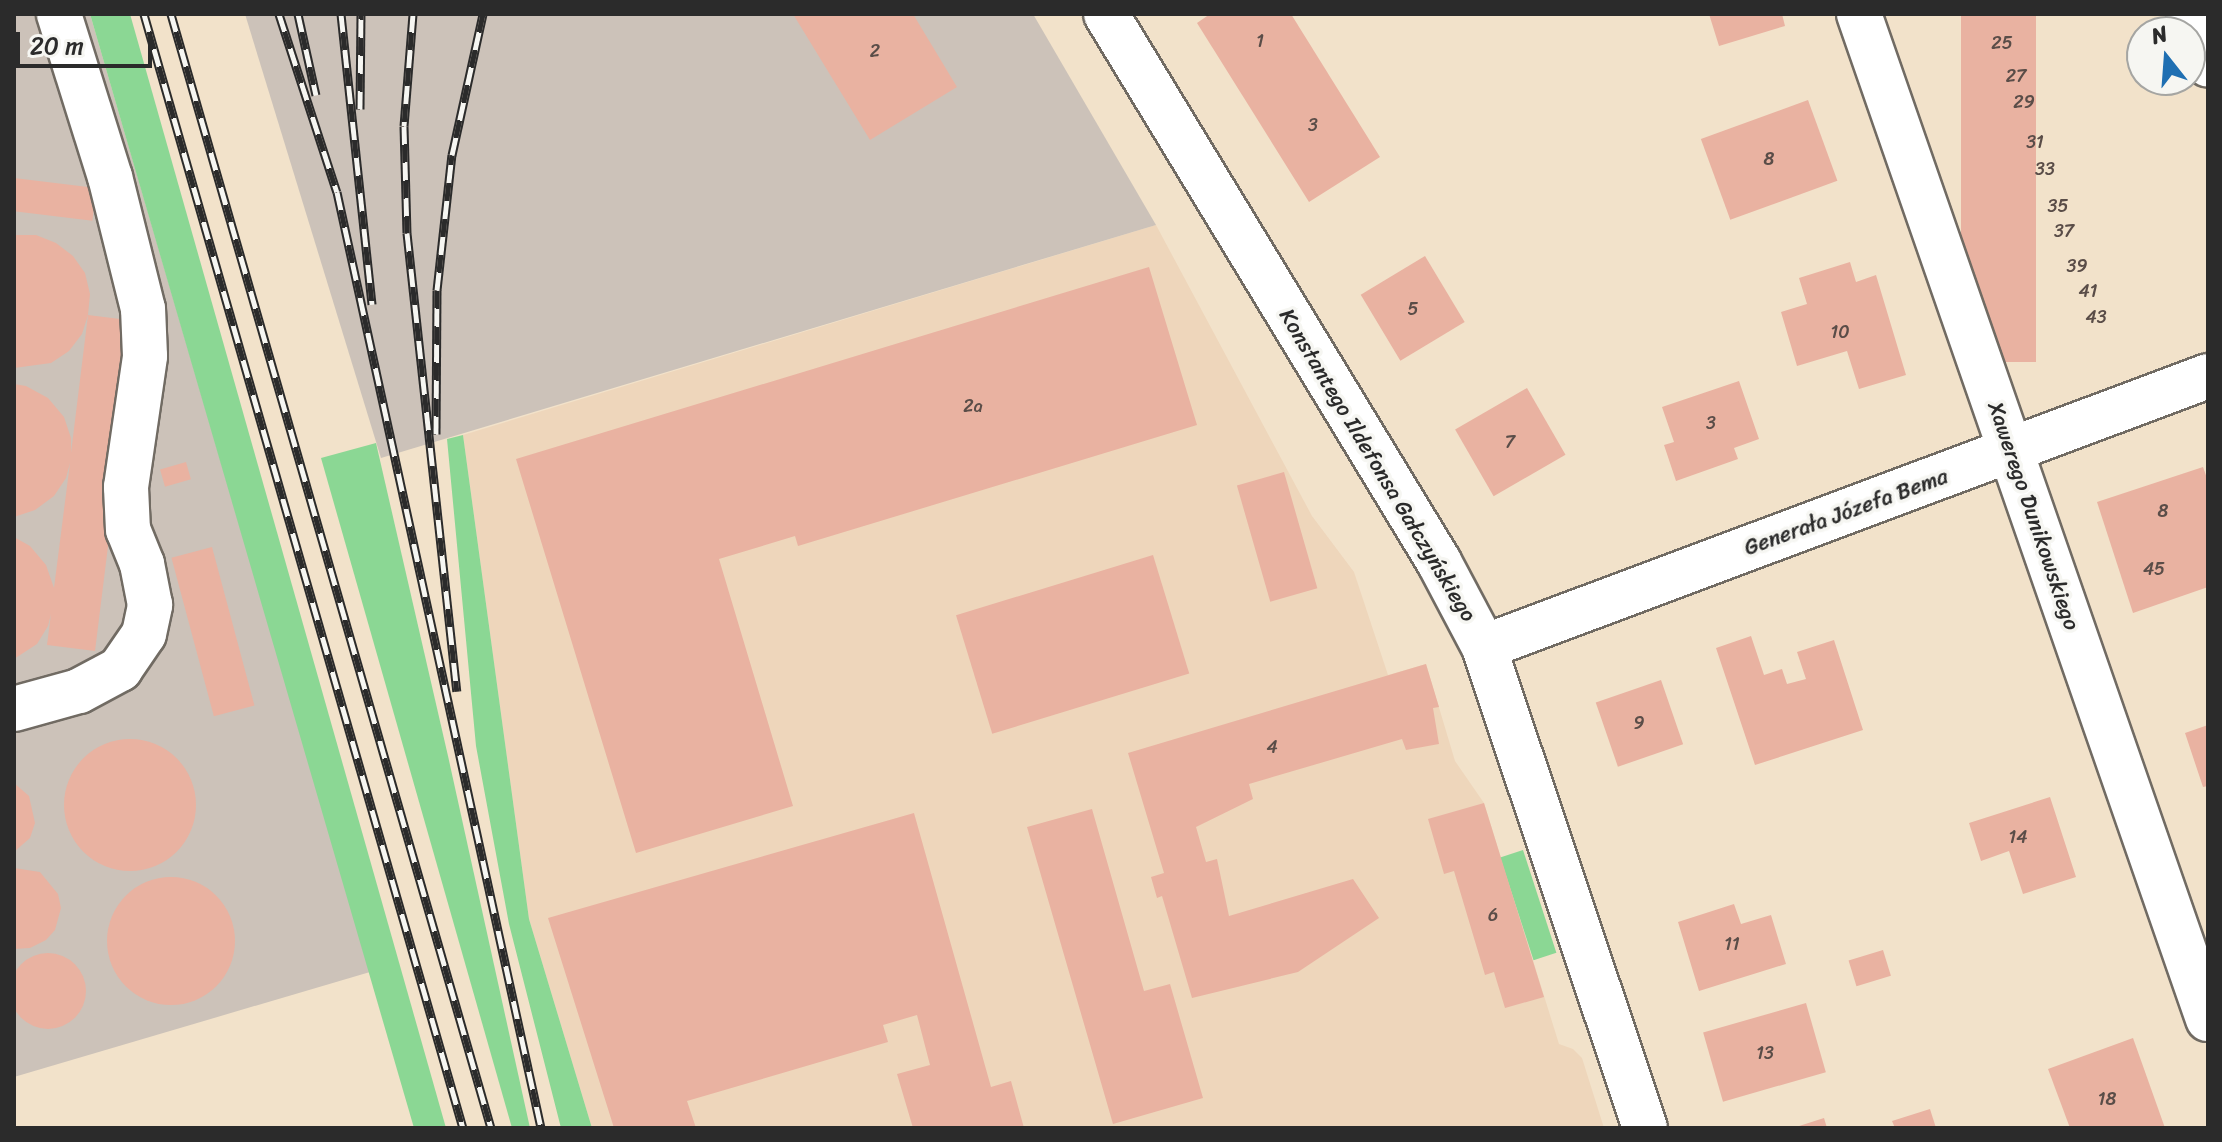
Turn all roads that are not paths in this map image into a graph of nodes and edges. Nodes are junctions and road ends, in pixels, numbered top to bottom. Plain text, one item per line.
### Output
1 (59, 14) edge
2 (1106, 14) edge
3 (1859, 14) edge
4 (2189, 14) edge
5 (2208, 65) edge
6 (2208, 376) edge
7 (2012, 451) junction
8 (1484, 647) junction
9 (14, 709) edge
10 (2208, 1019) edge
11 (1645, 1128) edge

1 - 9 street
2 - 8 street, Konstantego Ildefonsa Gałczyńskiego
3 - 7 street, Xawerego Dunikowskiego
4 - 5 street
6 - 7 street, Generała Józefa Bema
7 - 8 street, Generała Józefa Bema
7 - 10 street, Xawerego Dunikowskiego
8 - 11 street, Konstantego Ildefonsa Gałczyńskiego

